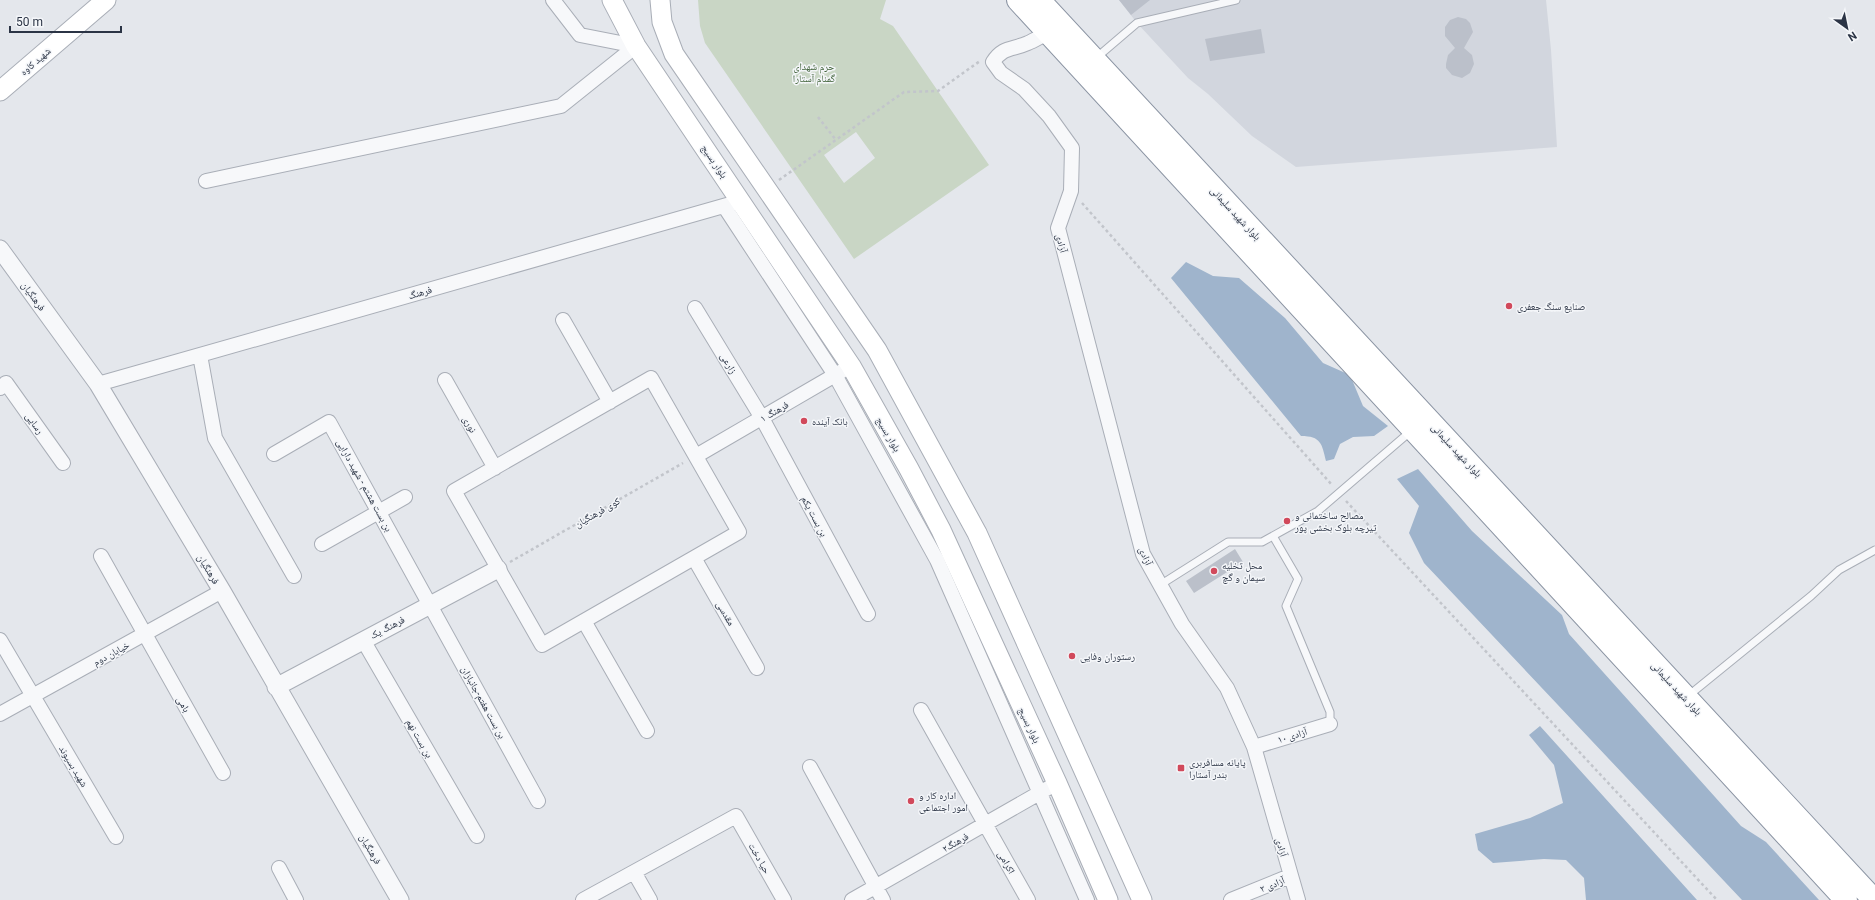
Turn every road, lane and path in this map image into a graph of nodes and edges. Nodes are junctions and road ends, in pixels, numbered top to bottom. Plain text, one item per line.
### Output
1 (106, 0) edge
2 (553, 0) edge
3 (612, 0) edge
4 (660, 0) edge
5 (1018, 0) edge
6 (1040, 0) edge
7 (1236, 0) edge
8 (1048, 33) junction
9 (636, 46) junction
10 (1094, 59) junction
11 (993, 62) junction
12 (0, 91) edge
13 (818, 116) dead end
14 (836, 140) junction
15 (206, 181) dead end
16 (767, 189) junction
17 (1071, 191) junction
18 (733, 203) junction
19 (0, 249) edge
20 (695, 308) dead end
21 (563, 320) dead end
22 (877, 350) junction
23 (200, 355) junction
24 (851, 366) junction
25 (835, 375) junction
26 (445, 380) dead end
27 (98, 384) junction
28 (3, 385) edge
29 (610, 402) junction
30 (762, 418) junction
31 (1413, 429) junction
32 (274, 454) dead end
33 (696, 456) junction
34 (63, 463) dead end
35 (495, 468) junction
36 (1339, 493) junction
37 (405, 497) dead end
38 (380, 511) junction
39 (1273, 536) junction
40 (322, 544) dead end
41 (1875, 550) edge
42 (101, 556) dead end
43 (694, 558) junction
44 (498, 569) junction
45 (294, 576) dead end
46 (1160, 584) junction
47 (222, 591) junction
48 (431, 604) junction
49 (868, 614) dead end
50 (584, 621) junction
51 (144, 634) junction
52 (0, 640) edge
53 (363, 640) junction
54 (757, 668) dead end
55 (276, 687) junction
56 (33, 696) junction
57 (1687, 698) junction
58 (922, 710) dead end
59 (0, 714) edge
60 (1330, 724) joint
61 (647, 731) dead end
62 (1254, 747) junction
63 (810, 767) dead end
64 (223, 773) dead end
65 (1057, 784) junction
66 (1039, 794) junction
67 (538, 801) dead end
68 (986, 824) junction
69 (477, 836) dead end
70 (116, 837) dead end
71 (279, 868) dead end
72 (634, 872) junction
73 (1290, 876) junction
74 (876, 887) junction
75 (296, 900) edge
76 (400, 900) edge
77 (583, 900) edge
78 (650, 900) edge
79 (784, 900) edge
80 (852, 900) edge
81 (883, 900) edge
82 (1028, 900) edge
83 (1087, 900) edge
84 (1108, 900) edge
85 (1142, 900) edge
86 (1231, 900) edge
87 (1298, 900) edge
88 (1716, 900) edge
89 (1846, 900) edge
90 (1874, 900) edge

1 - 12 main road, شهید کاوه
2 - 9 street
3 - 9 main road, بلوار بسیج
4 - 16 main road
5 - 8 highway, بلوار شهید سلیمانی
6 - 10 highway, بلوار شهید سلیمانی
7 - 10 lane
8 - 11 street
8 - 31 highway, بلوار شهید سلیمانی
9 - 15 street
9 - 18 main road, بلوار بسیج
10 - 57 highway, بلوار شهید سلیمانی
11 - 14 path
11 - 17 street, آزادی
13 - 14 path
14 - 16 path
16 - 22 main road
17 - 36 path
17 - 46 street, آزادی
18 - 23 street, فرهنگ
18 - 24 main road, بلوار بسیج
18 - 25 street
19 - 27 street, فرهنگیان
20 - 30 street, زارعی
21 - 29 street
22 - 24 main road
22 - 85 main road
23 - 27 street, فرهنگ
23 - 45 street
24 - 25 street, فرهنگ ۱
24 - 65 main road, بلوار بسیج
25 - 30 street, فرهنگ ۱
25 - 66 street
26 - 35 street, نوری
27 - 47 street, فرهنگیان
28 - 34 street, رسایی
29 - 33 street
29 - 35 street
30 - 33 street, فرهنگ ۱
30 - 49 street, بن بست یکم
31 - 36 lane
31 - 89 highway, بلوار شهید سلیمانی
32 - 38 street, بن بست هشتم - شهید دارایی
33 - 43 street
33 - 44 path, کوی فرهنگیان
35 - 44 street
36 - 39 lane
36 - 88 path
37 - 38 street
38 - 40 street
38 - 48 street, بن بست هشتم - شهید دارایی
39 - 46 lane
39 - 60 lane
41 - 57 lane
42 - 51 street, بامی
43 - 50 street
43 - 54 street, مقدسی
44 - 48 street, فرهنگ یک
44 - 50 street
46 - 62 street, آزادی
47 - 51 street, خیابان دوم
47 - 55 street, فرهنگیان
48 - 53 street, فرهنگ یک
48 - 67 street, بن بست هفتم-جانبازان
50 - 61 street
51 - 56 street, خیابان دوم
51 - 64 street, بامی
52 - 56 street, شهید بسیوند
53 - 55 street, فرهنگ یک
53 - 69 street, بن بست نهم
55 - 76 street, فرهنگیان
56 - 59 street, خیابان دوم
56 - 70 street, شهید بسیوند
57 - 90 highway, بلوار شهید سلیمانی
58 - 68 street, اکرامی
60 - 62 street, آزادی ۱۰
62 - 73 street, آزادی
63 - 74 street
65 - 66 street, فرهنگ۲
65 - 84 main road, بلوار بسیج
66 - 68 street, فرهنگ۲
66 - 83 street
68 - 74 street, فرهنگ۲
68 - 82 street, اکرامی
71 - 75 street
72 - 77 street
72 - 78 street
72 - 79 street, حیا دخت
73 - 86 street, آزادی ۲
73 - 87 street, آزادی
74 - 80 street, فرهنگ۲
74 - 81 street

